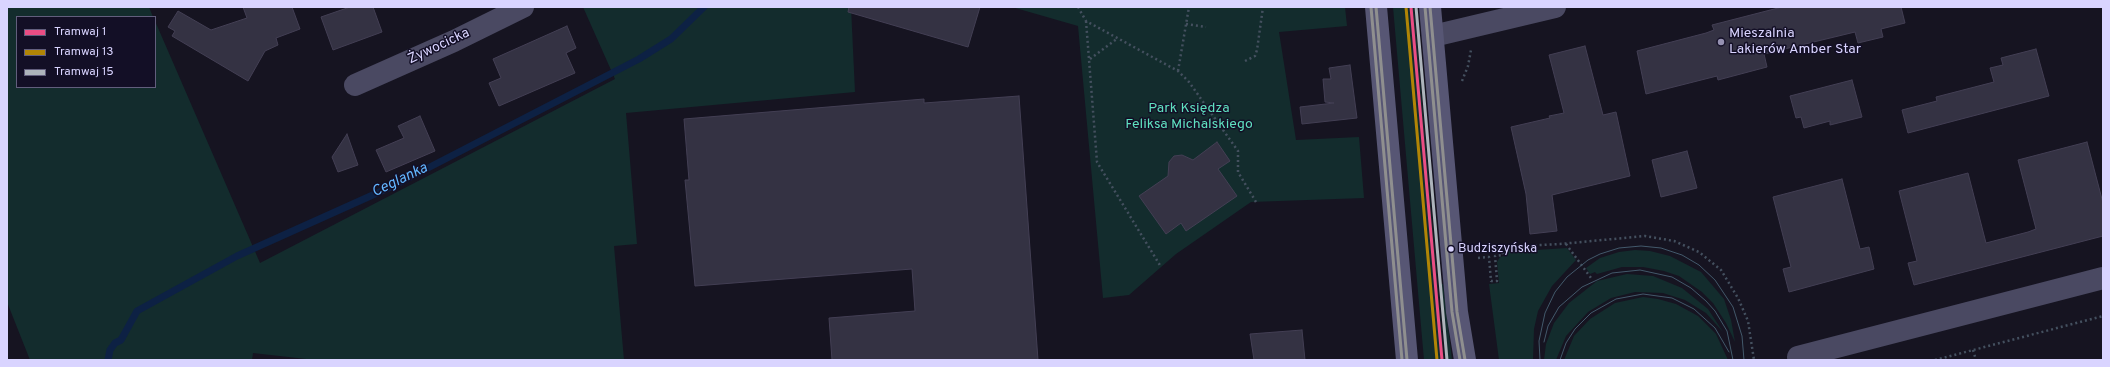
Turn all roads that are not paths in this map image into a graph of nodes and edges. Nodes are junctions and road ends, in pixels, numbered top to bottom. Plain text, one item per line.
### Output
1 (523, 7) edge
2 (1376, 7) edge
3 (1430, 7) edge
4 (1555, 7) edge
5 (1433, 36) junction
6 (355, 85) dead end
7 (2103, 278) edge
8 (1798, 357) dead end
9 (1407, 360) edge
10 (1465, 360) edge

1 - 6 street, Żywocicka
2 - 9 street
3 - 5 street
4 - 5 street
5 - 10 street
7 - 8 street

